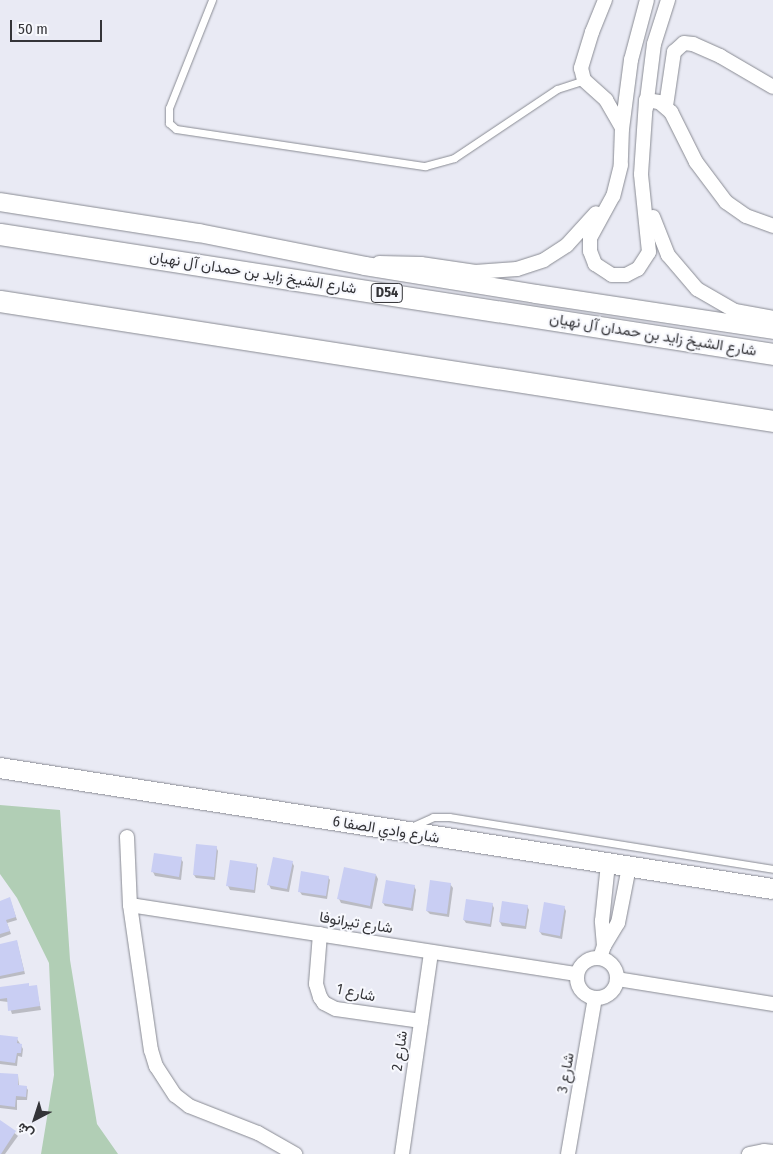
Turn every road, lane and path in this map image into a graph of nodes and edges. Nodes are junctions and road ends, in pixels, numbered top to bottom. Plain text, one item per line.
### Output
1 (212, 0) edge
2 (605, 0) edge
3 (647, 0) edge
4 (668, 0) edge
5 (584, 80) junction
6 (773, 87) edge
7 (646, 100) junction
8 (666, 106) junction
9 (622, 128) junction
10 (0, 202) edge
11 (773, 226) edge
12 (0, 234) edge
13 (365, 266) junction
14 (0, 301) edge
15 (773, 318) edge
16 (773, 330) edge
17 (773, 354) edge
18 (773, 421) edge
19 (0, 768) edge
20 (402, 832) junction
21 (127, 837) dead end
22 (608, 864) junction
23 (629, 867) junction
24 (773, 869) edge
25 (773, 889) edge
26 (605, 891) junction
27 (624, 894) junction
28 (130, 905) junction
29 (320, 934) junction
30 (602, 947) junction
31 (431, 952) junction
32 (577, 974) junction
33 (617, 980) junction
34 (595, 998) junction
35 (773, 1004) edge
36 (421, 1021) junction
37 (773, 1152) edge
38 (295, 1154) edge
39 (402, 1154) edge
40 (568, 1154) edge
41 (749, 1154) edge

1 - 5 lane
2 - 5 street
3 - 9 street
4 - 7 street
5 - 9 street
6 - 8 street
7 - 8 street
7 - 9 street
7 - 15 street
8 - 11 street
9 - 13 street
10 - 13 street
12 - 17 main road, شارع الشيخ زايد بن حمدان آل نهيان / D54
13 - 16 street
14 - 18 main road
19 - 20 main road, شارع وادي الصفا 6
20 - 22 main road, شارع وادي الصفا 6
20 - 24 lane
21 - 28 street
22 - 23 main road, شارع وادي الصفا 6
22 - 26 street
23 - 25 main road, شارع وادي الصفا 6
23 - 27 street
26 - 27 street
26 - 30 street
27 - 30 street
28 - 29 street, شارع تيرانوفا
28 - 38 street
29 - 31 street, شارع تيرانوفا
29 - 36 street, شارع 1
30 - 32 street
30 - 33 street
31 - 32 street, شارع تيرانوفا
31 - 36 street, شارع 2
32 - 34 street
33 - 34 street
33 - 35 street
34 - 40 street, شارع 3
36 - 39 street, شارع 2
37 - 41 street

